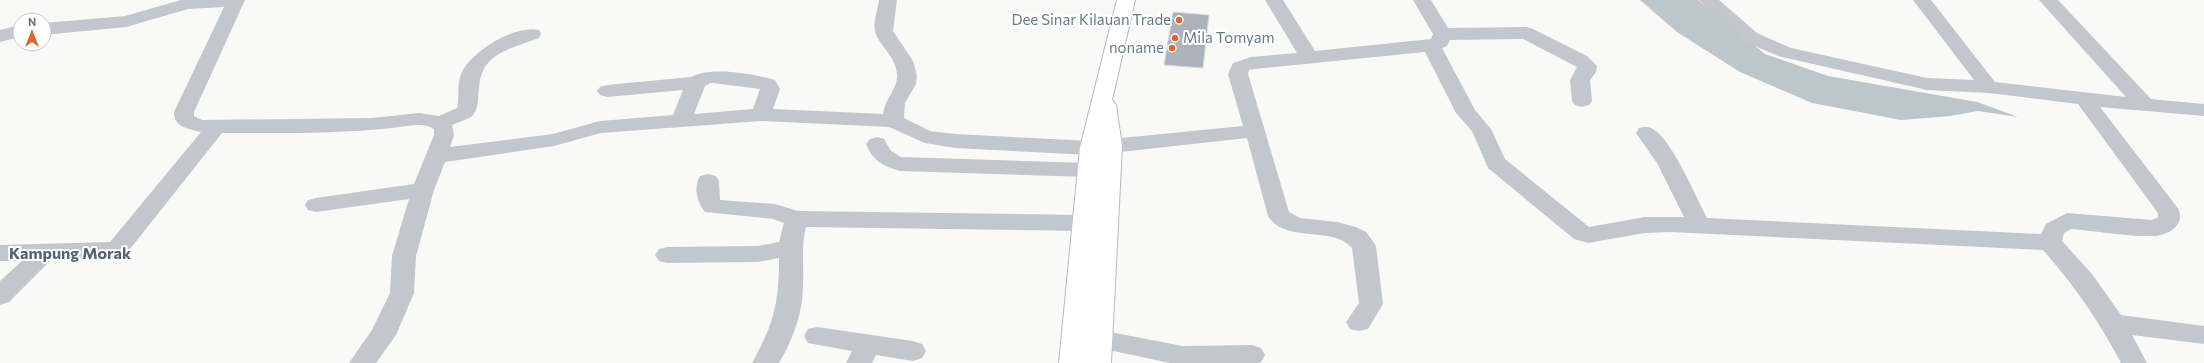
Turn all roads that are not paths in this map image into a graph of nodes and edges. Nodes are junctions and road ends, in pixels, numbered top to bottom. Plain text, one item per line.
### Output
1 (236, 0) edge
2 (888, 0) edge
3 (1126, 0) edge
4 (1274, 0) edge
5 (1422, 0) edge
6 (1708, 0) edge
7 (1922, 0) edge
8 (2048, 0) edge
9 (52, 28) edge
10 (12, 33) edge
11 (532, 34) dead end
12 (0, 36) edge
13 (1437, 40) junction
14 (1310, 58) junction
15 (696, 83) junction
16 (1989, 88) junction
17 (607, 91) dead end
18 (2084, 100) junction
19 (1582, 101) dead end
20 (2144, 104) junction
21 (2204, 110) edge
22 (761, 115) junction
23 (682, 121) junction
24 (893, 121) junction
25 (439, 123) junction
26 (216, 127) junction
27 (1255, 131) junction
28 (1646, 133) dead end
29 (877, 144) dead end
30 (1101, 147) junction
31 (436, 156) junction
32 (1088, 170) junction
33 (708, 181) dead end
34 (423, 190) junction
35 (316, 205) dead end
36 (797, 219) junction
37 (1084, 223) junction
38 (1699, 225) junction
39 (2050, 242) junction
40 (791, 248) junction
41 (44, 252) junction
42 (0, 253) edge
43 (667, 255) dead end
44 (0, 296) edge
45 (1359, 322) dead end
46 (2113, 323) junction
47 (2204, 335) edge
48 (817, 336) dead end
49 (913, 351) dead end
50 (1099, 351) edge
51 (864, 354) edge
52 (1252, 355) dead end
53 (1070, 361) edge
54 (362, 363) edge
55 (765, 363) edge
56 (2134, 363) edge

1 - 9 street
1 - 26 street
2 - 24 street
3 - 30 main road
4 - 14 street
5 - 13 street
6 - 16 street
7 - 16 street
8 - 20 street
10 - 12 street
11 - 25 street
13 - 14 street
13 - 19 street
13 - 38 street
14 - 27 street
15 - 17 street
15 - 22 street
15 - 23 street
16 - 18 street
18 - 20 street
18 - 39 street
20 - 21 street
22 - 23 street
22 - 24 street
23 - 31 street
24 - 30 street
25 - 26 street
25 - 31 street
26 - 41 street
27 - 30 street
27 - 45 street
28 - 38 street
29 - 32 street
30 - 32 main road
30 - 50 main road
31 - 34 street
32 - 37 main road
33 - 36 street
34 - 35 street
34 - 54 street
36 - 37 street
36 - 40 street
37 - 53 main road
38 - 39 street
39 - 46 street
40 - 43 street
40 - 55 street
41 - 42 street
41 - 44 street
46 - 47 street
46 - 56 street
48 - 51 street
49 - 51 street
50 - 52 street

